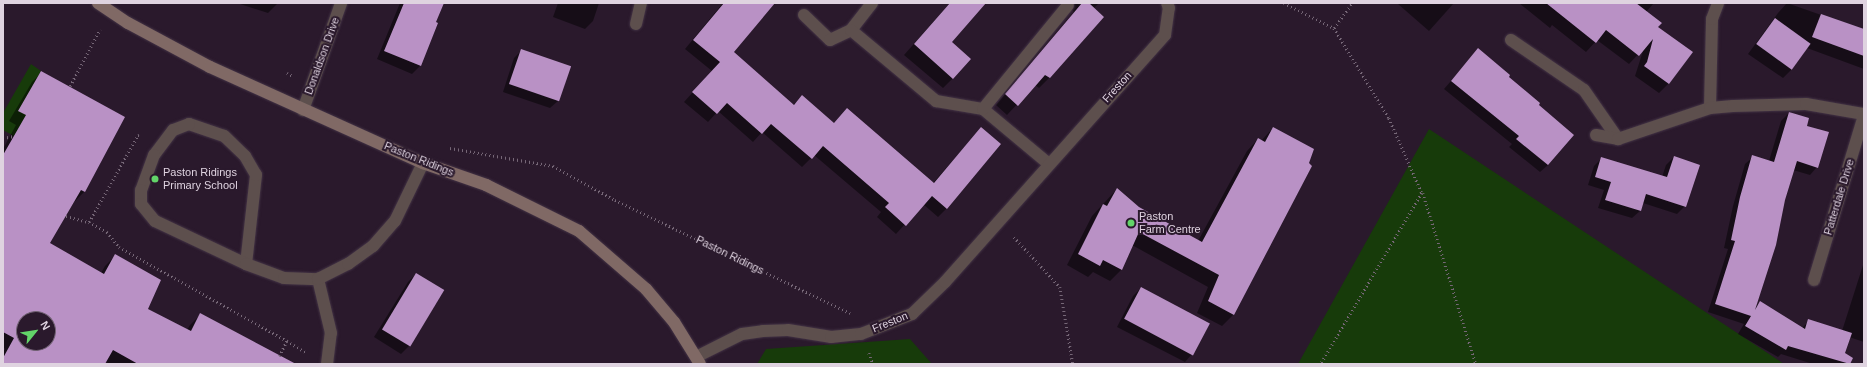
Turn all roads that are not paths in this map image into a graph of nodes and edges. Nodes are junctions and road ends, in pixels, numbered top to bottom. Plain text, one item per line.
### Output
1 (98, 3) edge
2 (341, 3) edge
3 (641, 3) edge
4 (872, 3) edge
5 (1167, 3) edge
6 (1718, 3) edge
7 (1068, 5) dead end
8 (804, 15) dead end
9 (636, 24) dead end
10 (851, 30) junction
11 (1511, 40) dead end
12 (1710, 108) junction
13 (983, 109) junction
14 (303, 110) junction
15 (1864, 115) edge
16 (1596, 135) dead end
17 (1618, 139) junction
18 (423, 163) junction
19 (1049, 164) junction
20 (246, 264) junction
21 (318, 279) junction
22 (1814, 280) dead end
23 (698, 360) edge
24 (327, 364) edge

1 - 14 street, Paston Ridings
2 - 14 street, Donaldson Drive
3 - 9 street
4 - 10 street
5 - 19 street, Freston
6 - 12 street
7 - 13 street
8 - 10 street
10 - 13 street
11 - 17 street
12 - 15 street, Patterdale Drive
12 - 17 street, Patterdale Drive
13 - 19 street
14 - 18 street, Paston Ridings
15 - 22 street, Patterdale Drive
16 - 17 street, Patterdale Drive
18 - 21 street
18 - 23 street, Paston Ridings
19 - 23 street, Freston
20 - 20 street
20 - 21 street
21 - 24 street

